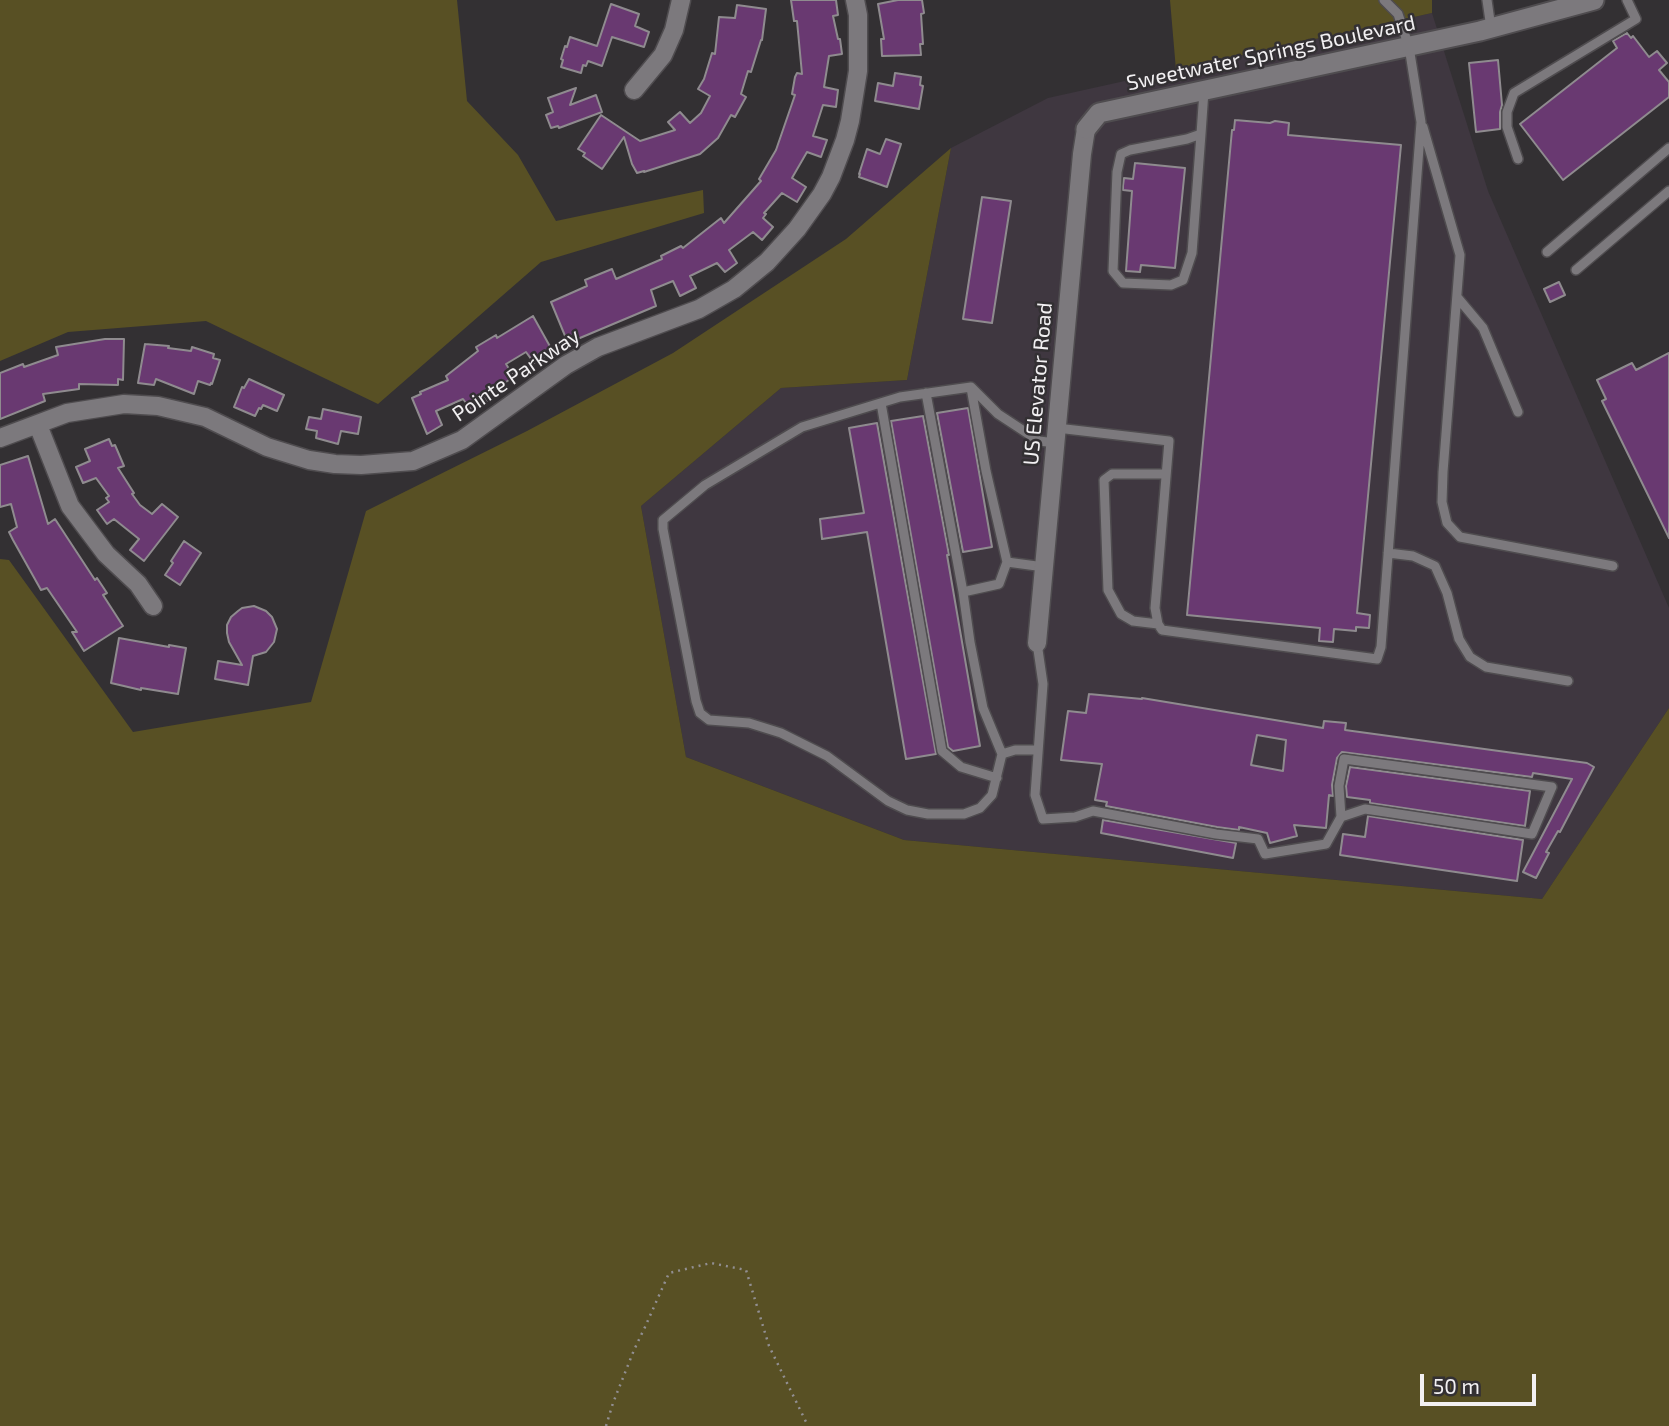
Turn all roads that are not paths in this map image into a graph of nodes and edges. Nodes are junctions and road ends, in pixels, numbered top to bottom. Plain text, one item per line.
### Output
1 (681, 0) edge
2 (855, 0) edge
3 (1384, 0) edge
4 (1487, 0) edge
5 (1627, 0) edge
6 (1586, 1) edge
7 (1491, 28) junction
8 (1409, 47) junction
9 (634, 90) dead end
10 (1204, 91) junction
11 (1421, 122) junction
12 (1086, 129) joint
13 (1201, 134) junction
14 (1669, 148) edge
15 (1518, 159) dead end
16 (1669, 191) edge
17 (1546, 252) dead end
18 (1576, 270) dead end
19 (1457, 297) junction
20 (971, 387) junction
21 (926, 393) junction
22 (881, 403) junction
23 (1518, 412) dead end
24 (38, 425) junction
25 (1056, 435) junction
26 (0, 438) edge
27 (1166, 474) junction
28 (1388, 553) junction
29 (1007, 562) junction
30 (1044, 566) junction
31 (1613, 566) dead end
32 (963, 592) junction
33 (153, 606) dead end
34 (1158, 624) junction
35 (1037, 643) joint
36 (1569, 681) dead end
37 (1038, 750) junction
38 (1002, 754) junction
39 (997, 778) junction
40 (1342, 817) junction

1 - 9 street
2 - 24 street, Pointe Parkway
3 - 8 lane
4 - 7 lane
5 - 15 lane
6 - 7 street, Sweetwater Springs Boulevard
7 - 8 street, Sweetwater Springs Boulevard
8 - 10 street, Sweetwater Springs Boulevard
8 - 11 lane
10 - 12 street, Sweetwater Springs Boulevard
10 - 13 lane
11 - 19 lane
11 - 28 lane
12 - 25 street, US Elevator Road
13 - 13 lane
14 - 17 lane
16 - 18 lane
19 - 23 lane
19 - 31 lane
20 - 21 lane
20 - 25 lane
20 - 29 lane
21 - 22 lane
21 - 32 lane
22 - 39 lane
22 - 39 lane
24 - 26 street, Pointe Parkway
24 - 33 street
25 - 27 lane
25 - 30 street, US Elevator Road
27 - 34 lane
27 - 34 lane
28 - 34 lane
28 - 36 lane
29 - 30 lane
29 - 32 lane
30 - 35 street, US Elevator Road
32 - 38 lane
35 - 37 lane
37 - 38 lane
37 - 40 lane
38 - 39 lane
40 - 40 lane

